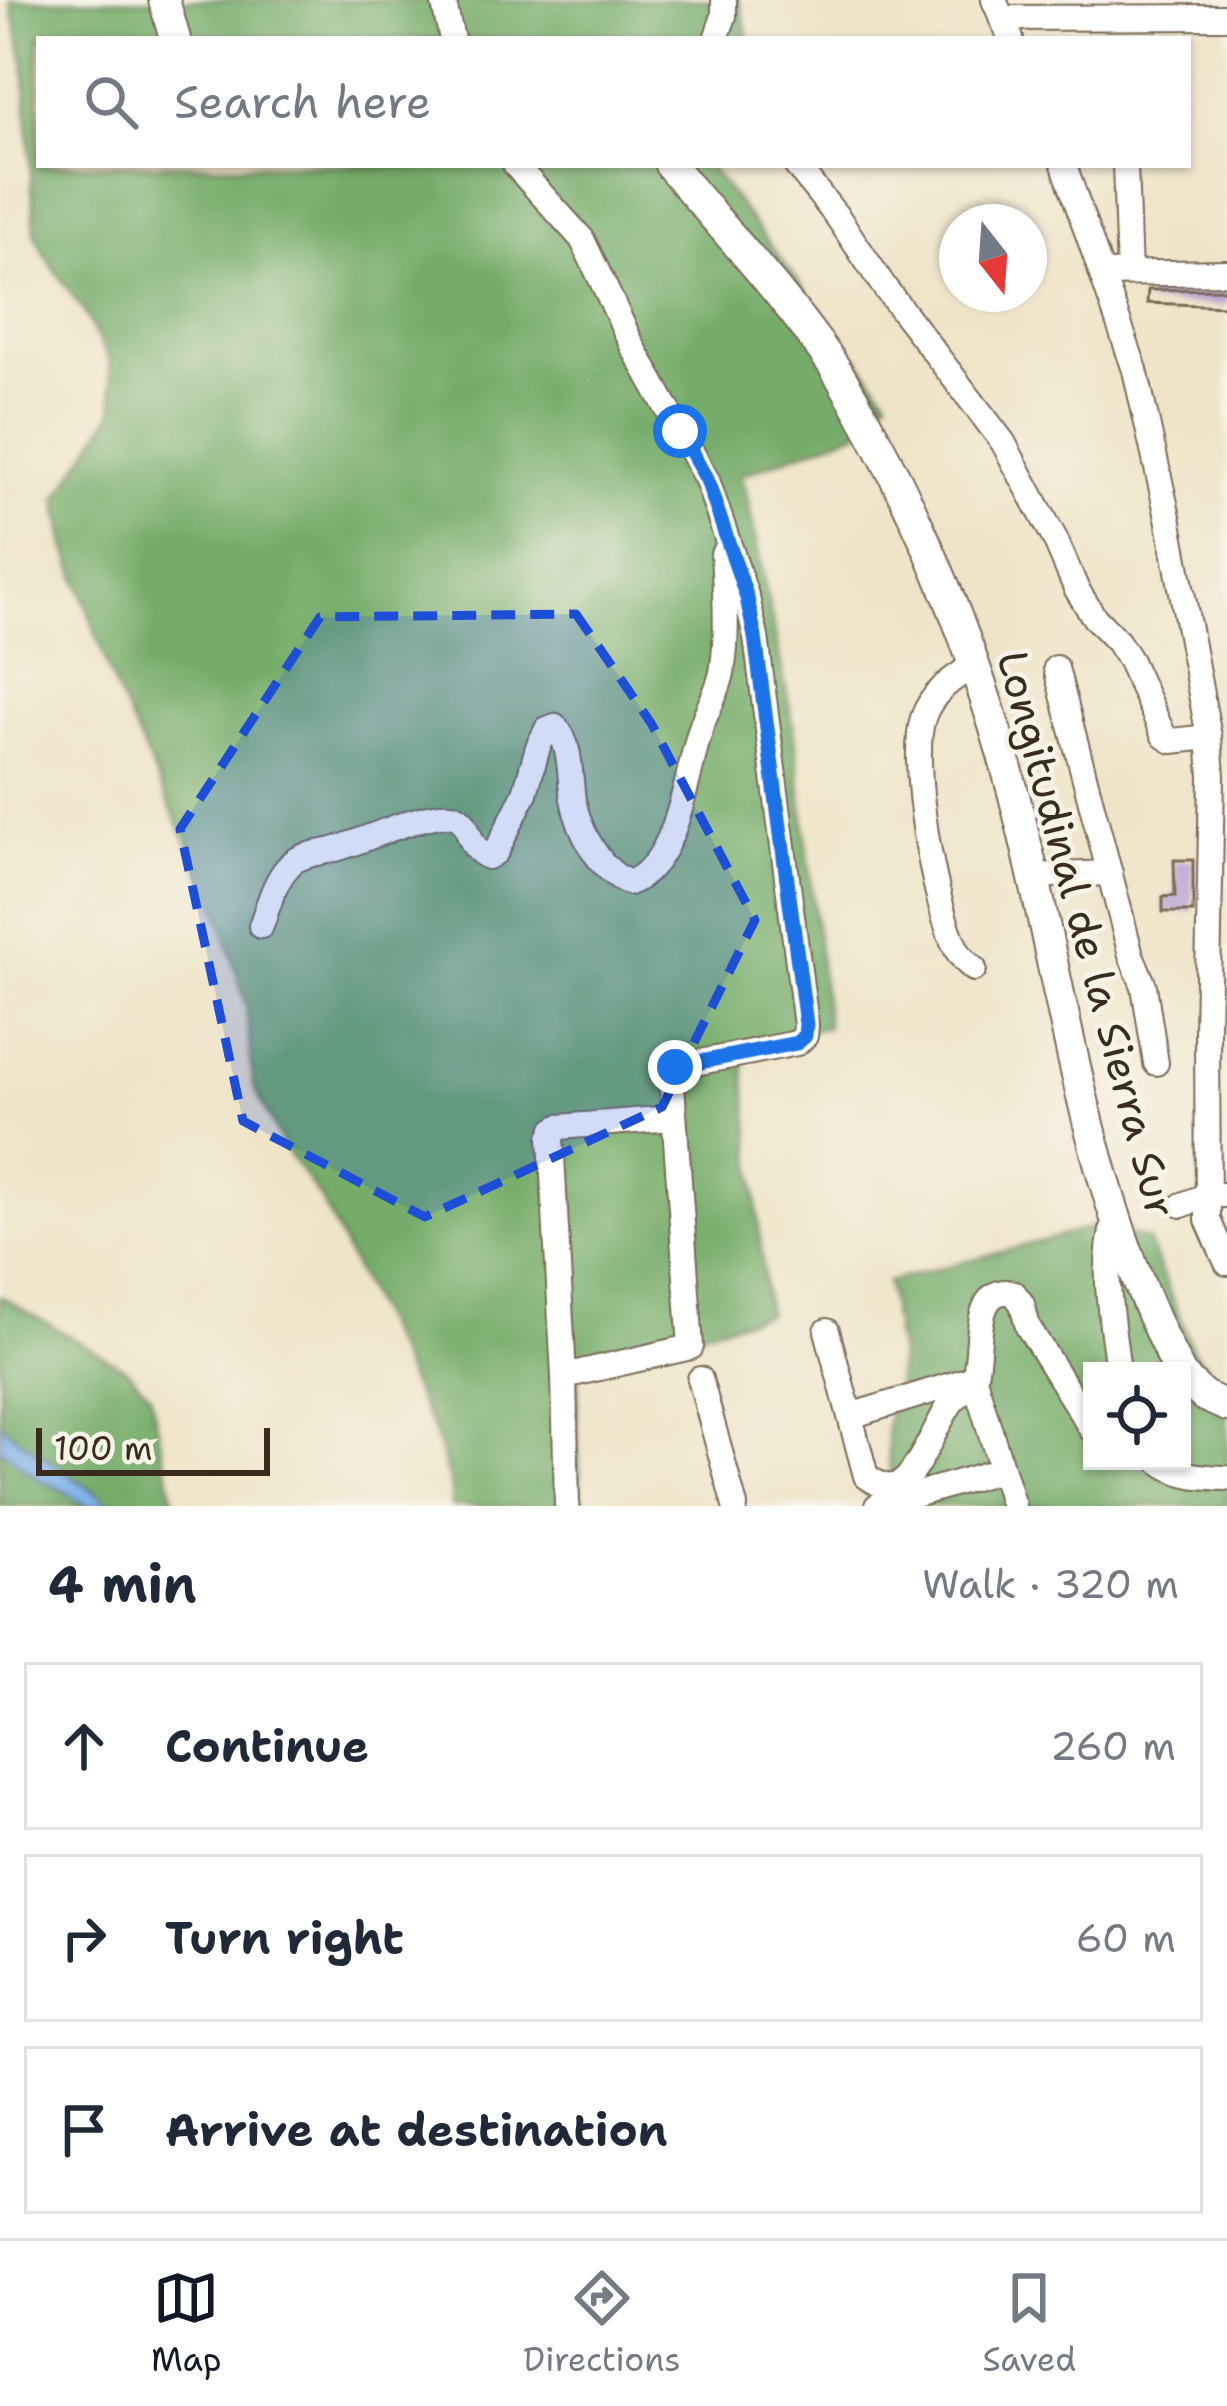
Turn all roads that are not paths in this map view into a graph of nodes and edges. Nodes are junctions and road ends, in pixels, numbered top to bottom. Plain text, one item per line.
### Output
1 (164, 0) edge
2 (443, 0) edge
3 (724, 0) edge
4 (1227, 17) edge
5 (1119, 18) edge
6 (1002, 19) edge
7 (174, 36) edge
8 (451, 36) edge
9 (717, 36) edge
10 (518, 168) edge
11 (673, 168) edge
12 (798, 168) edge
13 (1065, 168) edge
14 (1125, 168) edge
15 (1227, 272) edge
16 (1130, 273) junction
17 (1103, 274) junction
18 (720, 522) junction
19 (974, 665) junction
20 (1056, 668) dead end
21 (1214, 723) edge
22 (1218, 872) edge
23 (1111, 873) junction
24 (1032, 877) junction
25 (261, 926) dead end
26 (974, 970) dead end
27 (1217, 1032) edge
28 (1156, 1063) dead end
29 (673, 1118) junction
30 (1218, 1195) edge
31 (1182, 1205) dead end
32 (1115, 1220) junction
33 (1227, 1263) edge
34 (827, 1331) dead end
35 (1117, 1362) edge
36 (1176, 1362) edge
37 (564, 1376) junction
38 (974, 1378) junction
39 (700, 1379) dead end
40 (1191, 1384) edge
41 (1227, 1406) edge
42 (850, 1416) junction
43 (1083, 1421) edge
44 (1001, 1470) junction
45 (1174, 1470) edge
46 (866, 1476) junction
47 (1225, 1478) edge
48 (567, 1506) edge
49 (735, 1506) edge
50 (876, 1506) edge
51 (1013, 1506) edge

1 - 7 main road
2 - 8 street
3 - 9 street
4 - 5 street
5 - 6 street
10 - 18 street
11 - 19 main road, Longitudinal de la Sierra Sur
12 - 21 street
13 - 17 street
14 - 16 street
15 - 16 street
16 - 17 street
17 - 21 street
18 - 25 street
18 - 29 street
19 - 24 main road, Longitudinal de la Sierra Sur
19 - 26 street
20 - 23 street
21 - 22 street
22 - 27 street
23 - 24 street
23 - 28 street
24 - 32 main road, Longitudinal de la Sierra Sur
27 - 30 street
29 - 37 street
29 - 37 street
30 - 31 street
30 - 33 street
32 - 35 street
32 - 36 main road, Longitudinal de la Sierra Sur
34 - 42 street
37 - 48 street
38 - 42 street
38 - 43 street
38 - 44 street
38 - 46 street
39 - 49 street
40 - 41 main road, Longitudinal de la Sierra Sur
42 - 46 street
44 - 50 street
44 - 51 street
45 - 47 street
46 - 50 street

